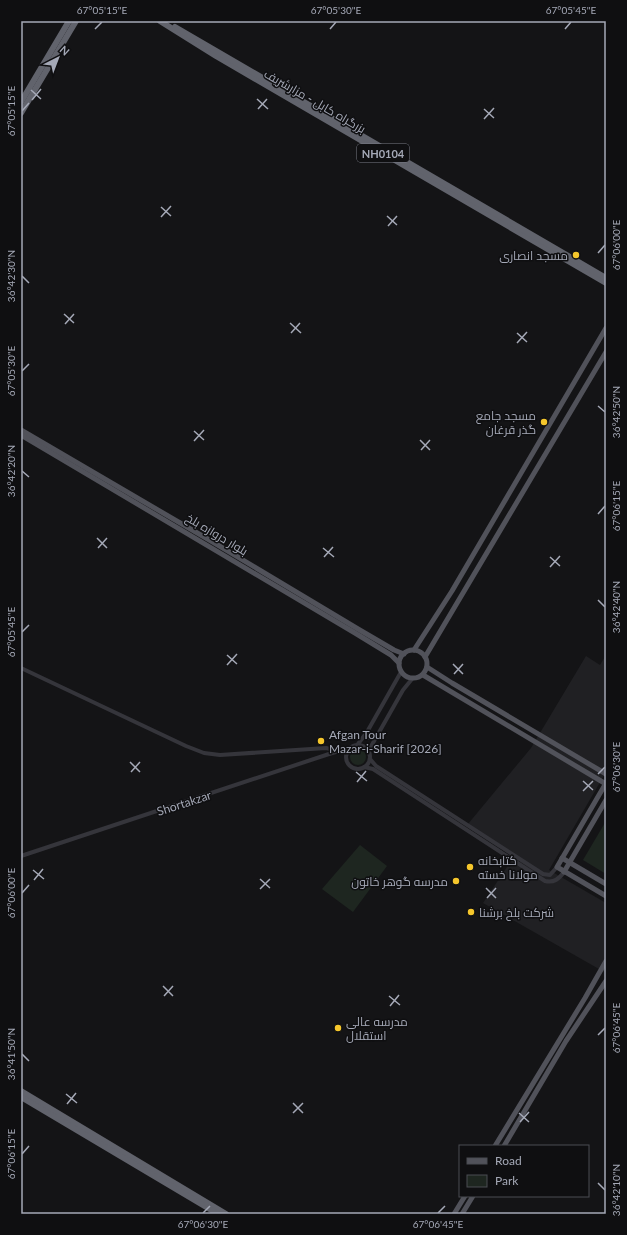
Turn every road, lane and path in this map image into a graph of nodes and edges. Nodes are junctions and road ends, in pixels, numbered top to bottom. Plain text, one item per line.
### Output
1 (69, 21) edge
2 (76, 21) edge
3 (160, 21) edge
4 (167, 21) edge
5 (21, 102) edge
6 (21, 114) edge
7 (606, 278) edge
8 (606, 283) edge
9 (606, 328) edge
10 (606, 352) edge
11 (21, 430) edge
12 (21, 435) edge
13 (414, 650) junction
14 (404, 654) junction
15 (425, 657) junction
16 (399, 663) junction
17 (427, 667) junction
18 (21, 668) edge
19 (401, 672) junction
20 (422, 675) junction
21 (412, 679) junction
22 (394, 684) junction
23 (403, 690) junction
24 (367, 732) junction
25 (375, 738) junction
26 (358, 744) junction
27 (368, 750) junction
28 (340, 751) junction
29 (346, 752) junction
30 (370, 759) junction
31 (364, 768) junction
32 (606, 774) edge
33 (606, 783) edge
34 (606, 800) edge
35 (21, 856) edge
36 (562, 858) junction
37 (570, 862) junction
38 (557, 867) junction
39 (564, 872) junction
40 (606, 884) edge
41 (606, 896) edge
42 (606, 961) edge
43 (606, 981) edge
44 (21, 1091) edge
45 (21, 1097) edge
46 (496, 1145) edge
47 (505, 1145) edge
48 (464, 1197) edge
49 (472, 1197) edge
50 (218, 1214) edge
51 (226, 1214) edge
52 (454, 1214) edge
53 (462, 1214) edge

1 - 5 highway
2 - 6 highway
3 - 8 highway, بزرگراه کابل - مزارشریف / NH0104
4 - 7 highway, بزرگراه کابل - مزارشریف / NH0104
9 - 13 main road
10 - 15 main road
11 - 14 main road, بلوار دروازه بلخ
12 - 16 main road, بلوار دروازه بلخ
13 - 14 main road
13 - 15 main road
14 - 16 main road
15 - 17 main road
16 - 19 main road
17 - 20 main road
17 - 32 main road
18 - 28 street
19 - 21 main road
19 - 22 street
20 - 21 main road
20 - 33 main road
21 - 23 street
22 - 23 street
22 - 24 street
23 - 25 street
24 - 25 street
24 - 26 street
25 - 27 street
26 - 27 street
26 - 29 street
27 - 30 street
28 - 29 street, Shortakzar
28 - 35 street, Shortakzar
29 - 31 street
30 - 31 street
30 - 38 street
31 - 39 street
33 - 36 main road
34 - 37 main road
36 - 37 main road
36 - 38 main road
37 - 39 main road
37 - 40 main road
38 - 39 main road
39 - 41 main road
42 - 46 main road
43 - 47 main road
44 - 51 highway
45 - 50 highway
48 - 52 main road
49 - 53 main road

